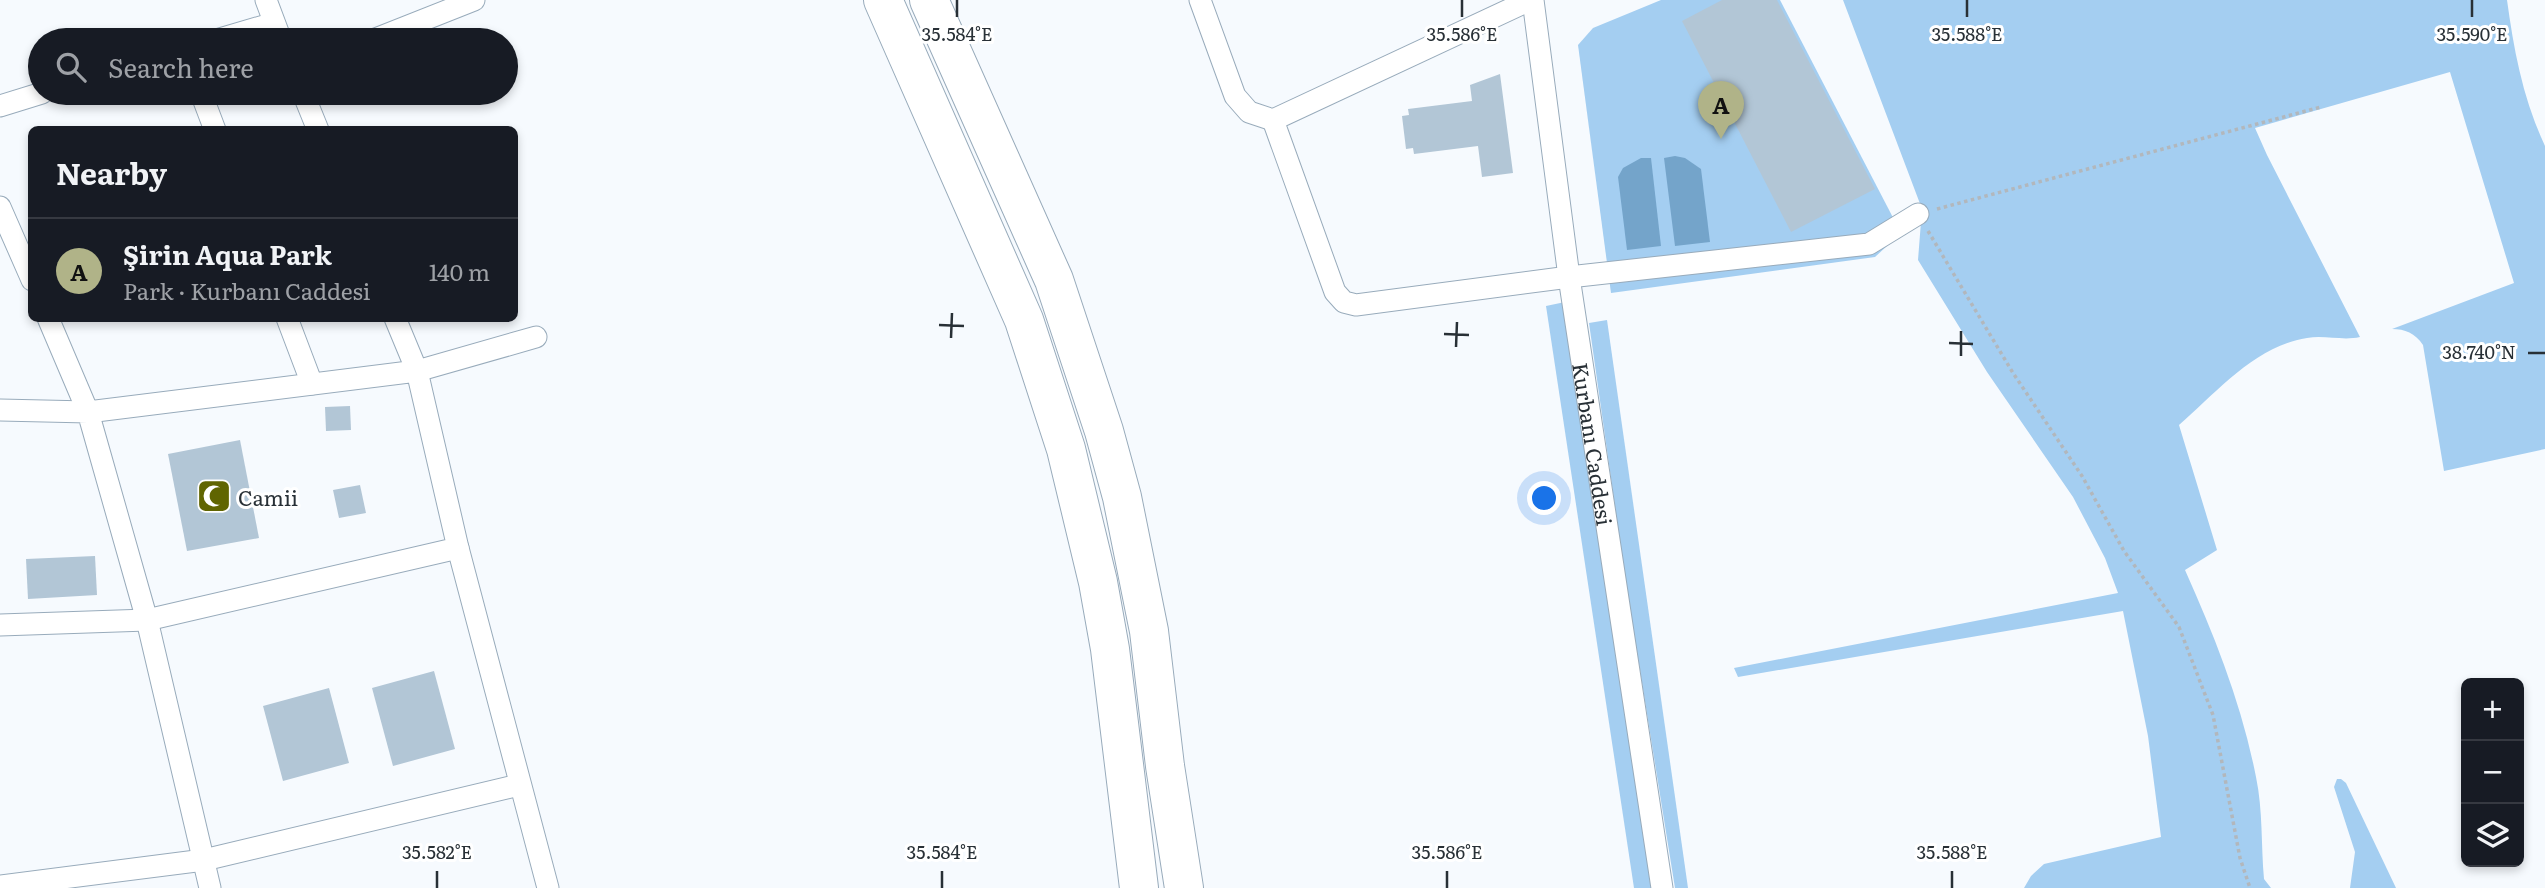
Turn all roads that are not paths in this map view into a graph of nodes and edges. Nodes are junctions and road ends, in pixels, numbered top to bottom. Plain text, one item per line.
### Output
1 (266, 0) edge
2 (474, 0) edge
3 (883, 0) edge
4 (929, 0) edge
5 (1199, 0) edge
6 (1531, 0) edge
7 (276, 28) edge
8 (403, 28) edge
9 (28, 98) edge
10 (206, 105) edge
11 (308, 105) edge
12 (0, 106) edge
13 (1273, 120) junction
14 (213, 126) edge
15 (316, 126) edge
16 (0, 207) edge
17 (1918, 214) road end
18 (28, 272) edge
19 (1569, 278) junction
20 (50, 322) edge
21 (289, 322) edge
22 (397, 322) edge
23 (536, 337) dead end
24 (417, 372) junction
25 (312, 384) junction
26 (0, 410) edge
27 (88, 412) junction
28 (458, 548) junction
29 (148, 620) junction
30 (0, 625) edge
31 (519, 785) junction
32 (204, 860) junction
33 (0, 886) edge
34 (210, 888) edge
35 (548, 888) edge
36 (1139, 888) edge
37 (1184, 888) edge
38 (1662, 888) edge

1 - 7 street
2 - 8 street
3 - 36 highway
4 - 37 highway
5 - 13 street
6 - 13 street
6 - 19 street, Kurbanı Caddesi
9 - 12 street
10 - 14 street
11 - 15 street
13 - 19 street
16 - 18 street
17 - 19 street
19 - 38 street, Kurbanı Caddesi
20 - 27 street
21 - 25 street
22 - 24 street
23 - 24 street
24 - 25 street
24 - 28 street
25 - 27 street
26 - 27 street
27 - 29 street
28 - 29 street
28 - 31 street
29 - 30 street
29 - 32 street
31 - 32 street
31 - 35 street
32 - 33 street
32 - 34 street

